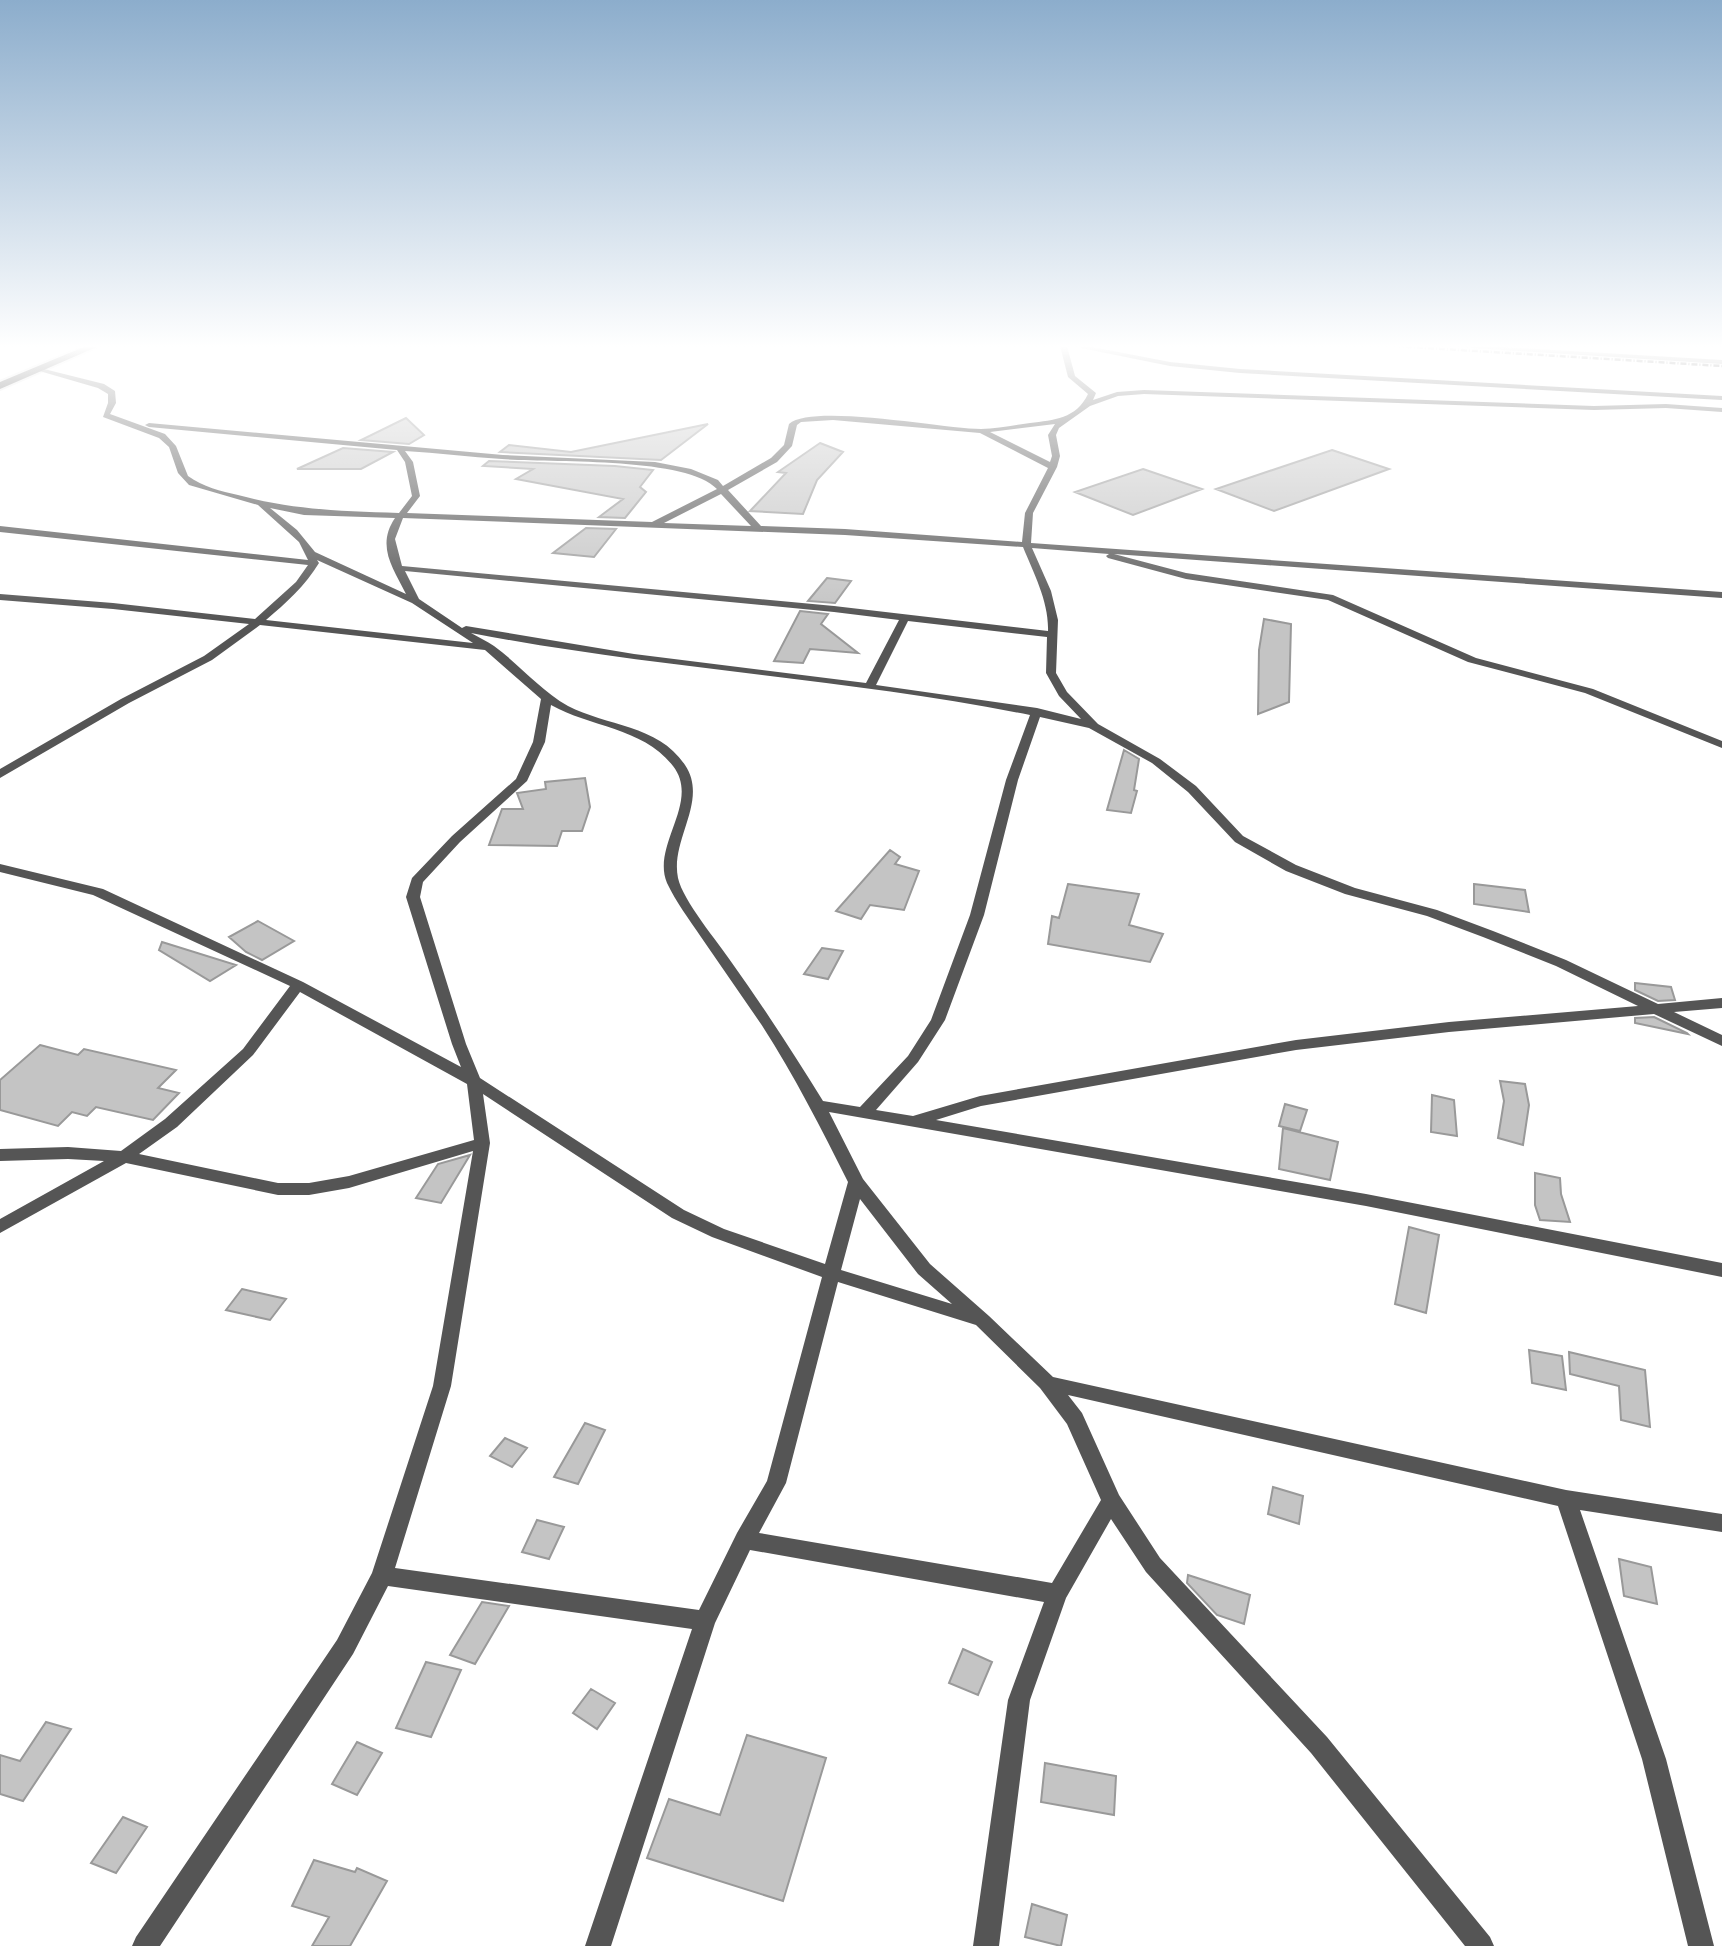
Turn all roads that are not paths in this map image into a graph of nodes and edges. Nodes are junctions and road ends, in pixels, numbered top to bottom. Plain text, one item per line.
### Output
1 (163, 437) edge
2 (287, 437) edge
3 (790, 437) edge
4 (993, 437) edge
5 (1052, 437) edge
6 (399, 447) junction
7 (1053, 467) junction
8 (724, 489) junction
9 (261, 505) junction
10 (401, 517) junction
11 (651, 525) junction
12 (0, 529) edge
13 (759, 529) junction
14 (1026, 545) junction
15 (1083, 548) junction
16 (313, 558) junction
17 (398, 568) junction
18 (1722, 595) edge
19 (0, 597) edge
20 (415, 601) junction
21 (904, 619) junction
22 (257, 622) junction
23 (451, 626) junction
24 (1054, 635) junction
25 (489, 648) junction
26 (870, 686) junction
27 (547, 698) junction
28 (1037, 711) junction
29 (1094, 726) junction
30 (1722, 745) edge
31 (0, 774) edge
32 (0, 868) edge
33 (298, 985) junction
34 (1722, 1003) edge
35 (1658, 1009) junction
36 (1722, 1041) edge
37 (474, 1082) junction
38 (818, 1105) junction
39 (864, 1113) junction
40 (913, 1121) junction
41 (482, 1143) junction
42 (0, 1155) edge
43 (124, 1157) junction
44 (856, 1182) junction
45 (0, 1227) edge
46 (1722, 1270) edge
47 (830, 1273) junction
48 (983, 1321) junction
49 (1047, 1383) junction
50 (1566, 1499) junction
51 (1111, 1501) junction
52 (1722, 1522) edge
53 (744, 1540) junction
54 (382, 1576) junction
55 (1057, 1594) junction
56 (705, 1621) junction
57 (145, 1946) edge
58 (598, 1946) edge
59 (986, 1946) edge
60 (1481, 1946) edge
61 (1701, 1946) edge

1 - 9 street
2 - 6 street
3 - 8 street
4 - 7 street
5 - 7 street
6 - 8 street
6 - 10 street
7 - 14 street
8 - 11 street
8 - 13 street
9 - 10 street
9 - 16 street
10 - 11 street
10 - 17 street
11 - 13 street
12 - 16 street
13 - 14 street
14 - 15 street
14 - 24 street
15 - 18 street
15 - 30 street
16 - 20 street
16 - 22 street
17 - 20 street
17 - 21 street
19 - 22 street
20 - 23 street
21 - 24 street
21 - 26 street
22 - 25 street
22 - 31 street
23 - 25 street
23 - 26 street
24 - 29 street
25 - 27 street
26 - 28 street
27 - 37 street
27 - 38 street
28 - 29 street
28 - 39 street
29 - 35 street
32 - 33 street
33 - 37 street
33 - 43 street
34 - 35 street
35 - 36 street
35 - 40 street
37 - 41 street
37 - 47 street
38 - 39 street
38 - 44 street
39 - 40 street
40 - 46 street
41 - 43 street
41 - 54 street
42 - 43 street
43 - 45 street
44 - 47 street
44 - 48 street
47 - 48 street
47 - 53 street
48 - 49 street
49 - 50 street
49 - 51 street
50 - 52 street
50 - 61 street
51 - 55 street
51 - 60 street
53 - 55 street
53 - 56 street
54 - 56 street
54 - 57 street
55 - 59 street
56 - 58 street

